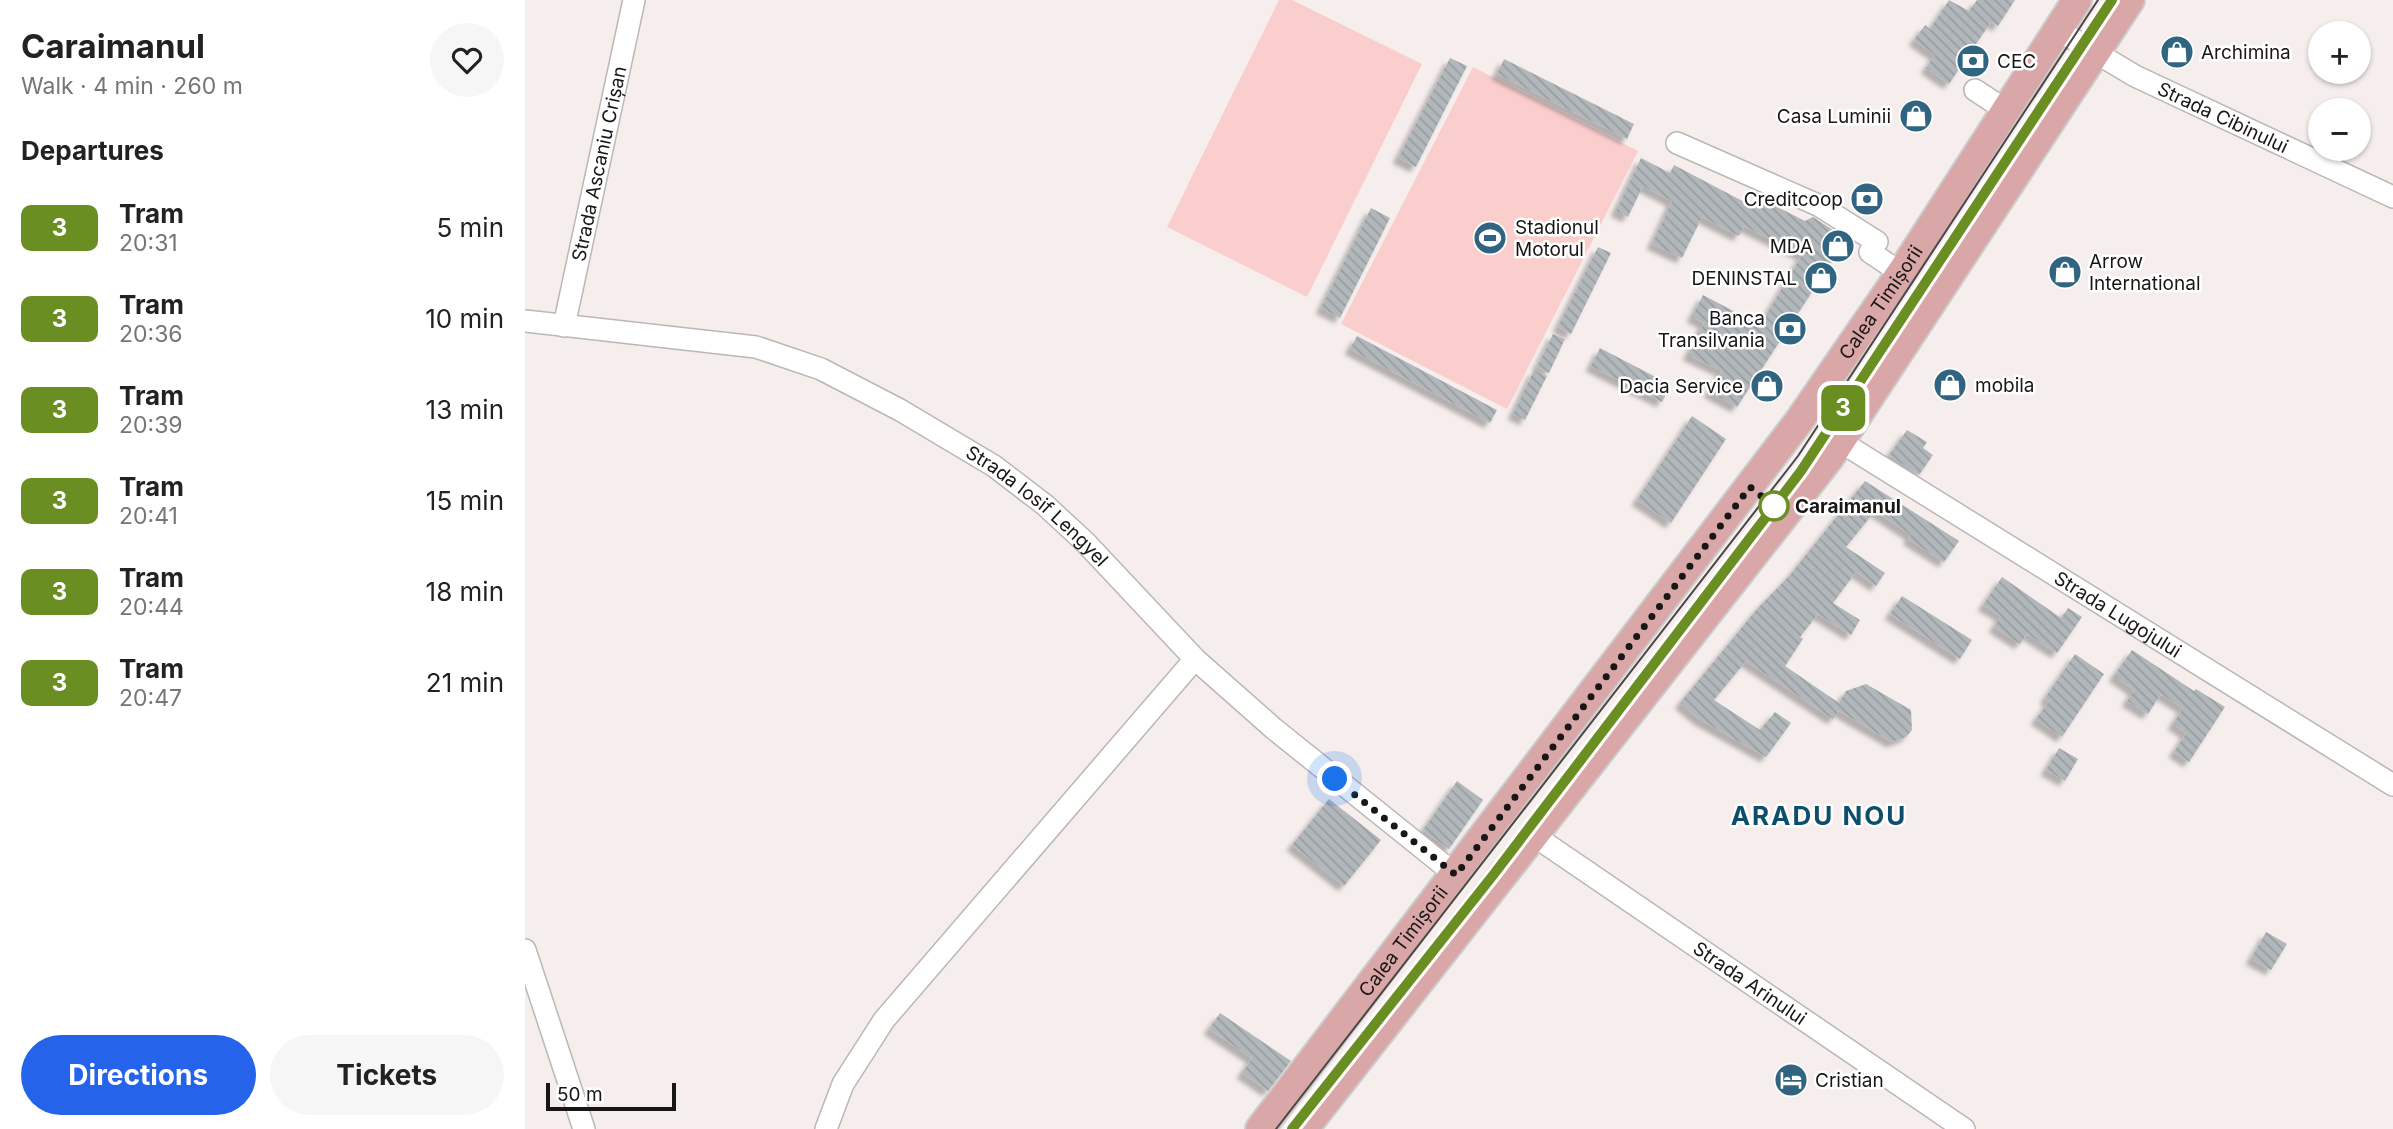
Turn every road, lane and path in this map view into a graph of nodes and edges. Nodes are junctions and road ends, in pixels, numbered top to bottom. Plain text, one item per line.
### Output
1 (634, 0) edge
2 (2077, 0) edge
3 (2130, 0) edge
4 (2058, 30) junction
5 (2096, 55) junction
6 (1975, 90) dead end
7 (2007, 111) junction
8 (1677, 143) dead end
9 (2393, 197) edge
10 (1901, 273) junction
11 (525, 321) edge
12 (563, 326) junction
13 (1841, 442) junction
14 (1195, 659) junction
15 (2393, 785) edge
16 (1536, 837) junction
17 (1456, 875) junction
18 (525, 950) edge
19 (584, 1129) edge
20 (826, 1129) edge
21 (1261, 1129) edge
22 (1304, 1129) edge
23 (1964, 1129) edge

1 - 12 street, Strada Ascaniu Crișan
2 - 4 main road, Calea Timișorii
3 - 5 main road, Calea Timișorii
4 - 5 street, Strada Cibinului
4 - 7 main road, Calea Timișorii
5 - 9 street, Strada Cibinului
5 - 13 main road, Calea Timișorii
6 - 7 street
7 - 10 main road, Calea Timișorii
8 - 10 street
10 - 17 main road, Calea Timișorii
11 - 12 street, Strada Iosif Lengyel
12 - 14 street, Strada Iosif Lengyel
13 - 15 street, Strada Lugojului
13 - 16 main road, Calea Timișorii
14 - 17 street, Strada Iosif Lengyel
14 - 20 street
16 - 22 main road, Calea Timișorii
16 - 23 street, Strada Arinului
17 - 21 main road, Calea Timișorii
18 - 19 street

